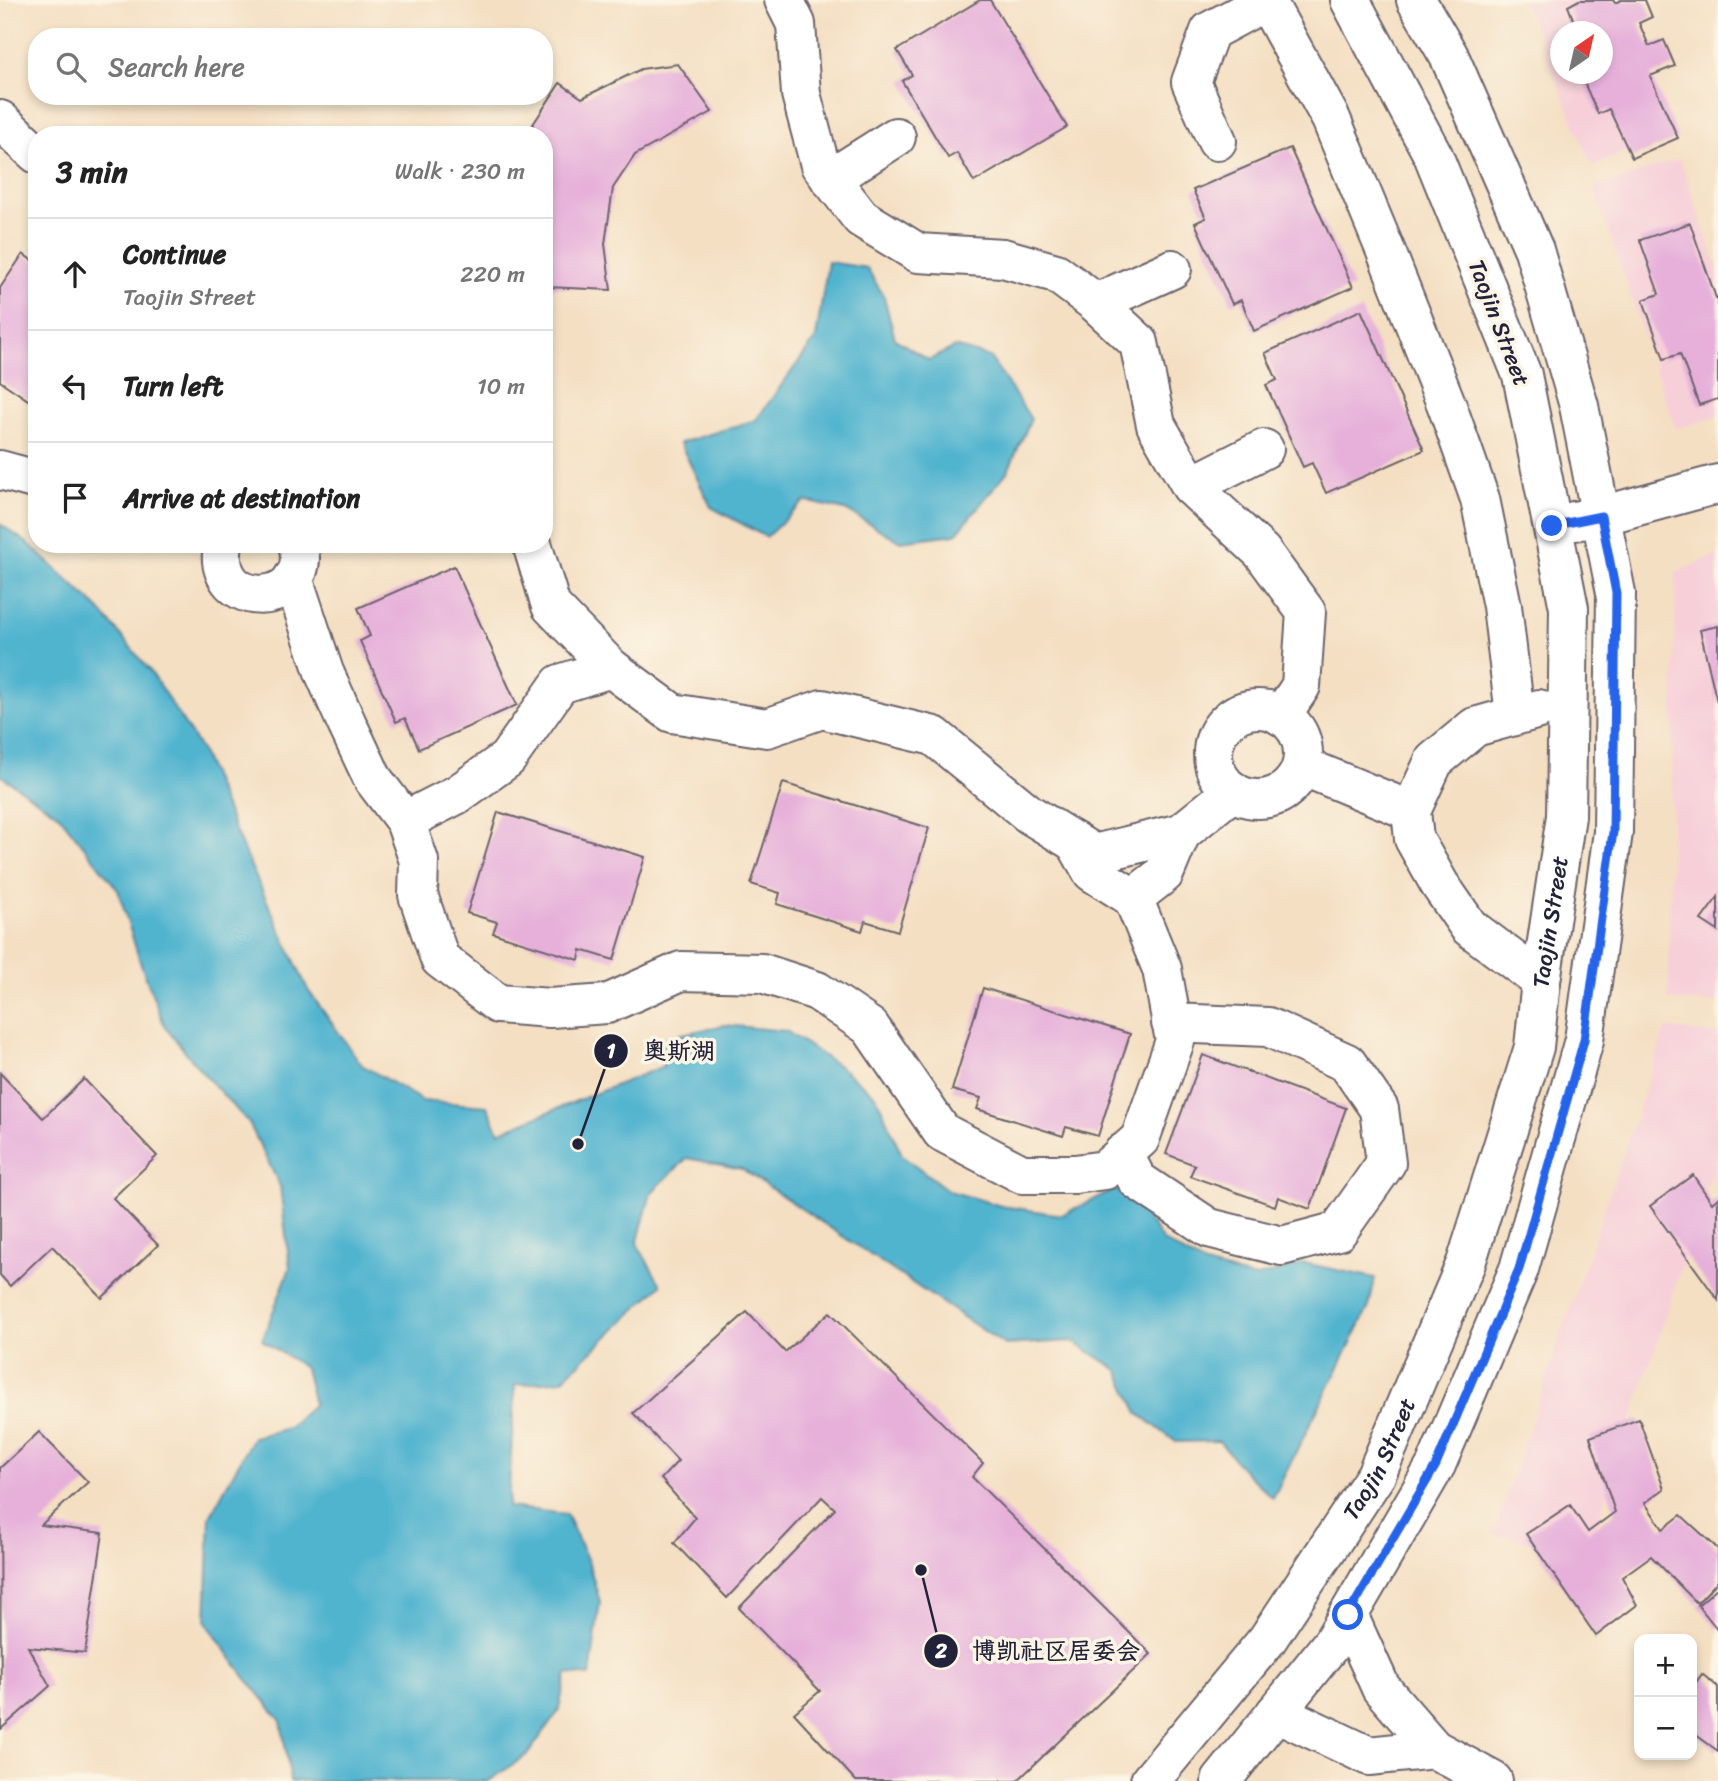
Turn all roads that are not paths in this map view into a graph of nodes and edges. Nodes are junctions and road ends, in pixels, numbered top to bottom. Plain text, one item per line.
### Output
1 (784, 0) edge
2 (1266, 0) edge
3 (1350, 0) edge
4 (1416, 0) edge
5 (896, 137) dead end
6 (1217, 141) dead end
7 (830, 179) junction
8 (1172, 269) dead end
9 (1096, 303) junction
10 (1264, 449) dead end
11 (0, 470) edge
12 (28, 478) edge
13 (1718, 484) edge
14 (1191, 486) junction
15 (1601, 516) junction
16 (1552, 526) junction
17 (222, 553) edge
18 (535, 553) edge
19 (295, 561) edge
20 (611, 668) junction
21 (1568, 701) junction
22 (1515, 715) junction
23 (1281, 716) junction
24 (1302, 766) junction
25 (1233, 791) junction
26 (1411, 811) junction
27 (405, 821) junction
28 (1181, 833) junction
29 (1075, 842) junction
30 (1133, 898) junction
31 (1541, 981) junction
32 (1171, 1023) junction
33 (1123, 1153) junction
34 (1348, 1615) junction
35 (1267, 1640) junction
36 (1307, 1673) junction
37 (1276, 1712) junction
38 (1434, 1749) junction
39 (1150, 1781) edge
40 (1221, 1781) edge
41 (1493, 1781) edge

1 - 7 street
2 - 6 street
2 - 22 street
3 - 16 street, Taojin Street
4 - 15 street
5 - 7 street
7 - 9 street
8 - 9 street
9 - 14 street
10 - 14 street
11 - 12 street
13 - 15 street
14 - 23 street
15 - 16 street
15 - 34 street
16 - 21 street, Taojin Street
17 - 19 street
18 - 20 street
19 - 27 street
20 - 27 street
20 - 29 street
21 - 22 street
21 - 31 street, Taojin Street
22 - 26 street
23 - 24 street
23 - 25 street
24 - 25 street
24 - 26 street
25 - 28 street
26 - 31 street
27 - 33 street
28 - 29 street
28 - 30 street
29 - 30 street
30 - 32 street
31 - 35 street, Taojin Street
32 - 33 street
32 - 33 street
34 - 36 street
34 - 38 street
35 - 36 street
35 - 39 street, Taojin Street
36 - 37 street
37 - 38 street
37 - 40 street
38 - 41 street

